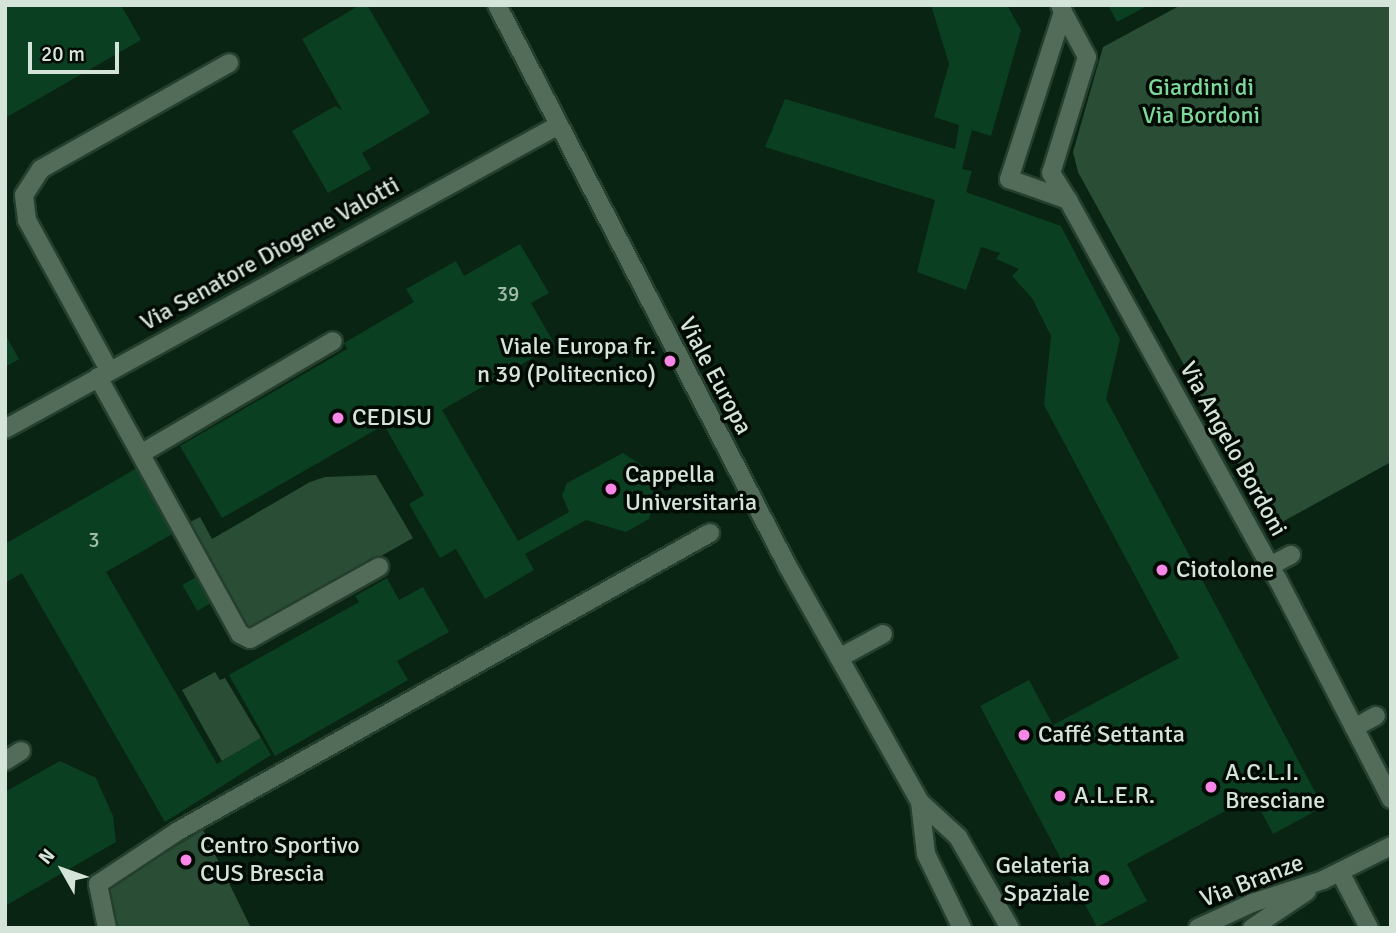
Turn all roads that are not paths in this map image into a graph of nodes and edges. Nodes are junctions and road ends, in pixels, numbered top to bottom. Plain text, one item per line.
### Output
1 (498, 5) edge
2 (1061, 9) edge
3 (229, 63) dead end
4 (559, 125) junction
5 (1068, 200) junction
6 (333, 341) dead end
7 (103, 373) junction
8 (5, 429) edge
9 (142, 453) junction
10 (710, 533) dead end
11 (1291, 555) dead end
12 (1269, 566) junction
13 (379, 567) dead end
14 (883, 634) dead end
15 (839, 658) junction
16 (1376, 716) dead end
17 (1354, 728) junction
18 (1391, 799) edge
19 (920, 802) junction
20 (1391, 846) edge
21 (1340, 872) junction
22 (1323, 880) junction
23 (107, 928) edge
24 (962, 928) edge
25 (1010, 928) edge
26 (1198, 928) edge
27 (1252, 928) edge
28 (1370, 928) edge

1 - 4 street, Viale Europa
2 - 5 street, Via Angelo Bordoni
2 - 5 street, Via Angelo Bordoni
3 - 7 street
4 - 7 street, Via Senatore Diogene Valotti
4 - 15 street, Viale Europa
5 - 12 street, Via Angelo Bordoni
6 - 9 street
7 - 8 street, Via Senatore Diogene Valotti
7 - 9 street
9 - 13 street
10 - 23 street
11 - 12 street
12 - 17 street, Via Angelo Bordoni
14 - 15 street
15 - 19 street, Viale Europa
16 - 17 street
17 - 18 street, Via Angelo Bordoni
19 - 24 street, Viale Europa
19 - 25 street, Viale Europa
20 - 21 street, Via Branze
21 - 22 street, Via Branze
21 - 28 street
22 - 26 street, Via Branze
22 - 27 street, Via Branze

